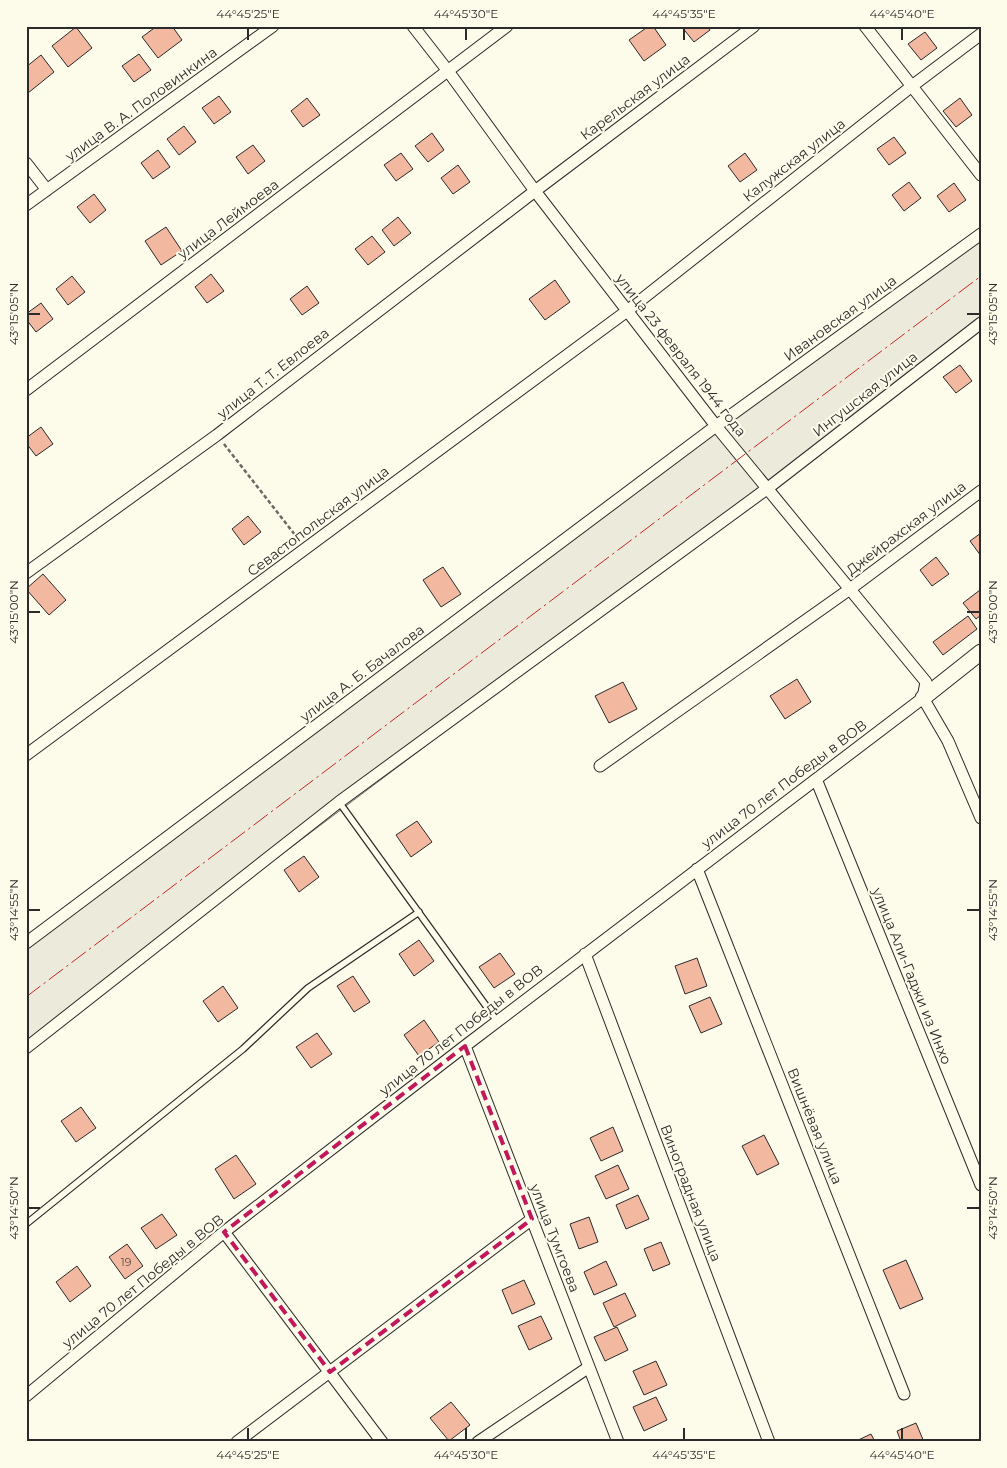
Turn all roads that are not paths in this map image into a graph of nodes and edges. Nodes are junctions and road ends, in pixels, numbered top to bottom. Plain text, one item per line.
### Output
1 (272, 26) edge
2 (413, 26) edge
3 (507, 26) edge
4 (754, 26) edge
5 (865, 26) edge
6 (981, 34) edge
7 (448, 71) junction
8 (912, 86) junction
9 (26, 163) edge
10 (981, 175) edge
11 (47, 190) junction
12 (535, 191) junction
13 (26, 205) edge
14 (981, 234) edge
15 (627, 311) junction
16 (981, 323) edge
17 (26, 390) edge
18 (716, 426) junction
19 (768, 488) junction
20 (981, 491) edge
21 (26, 573) edge
22 (850, 589) junction
23 (981, 652) edge
24 (923, 698) junction
25 (26, 755) edge
26 (600, 766) dead end
27 (816, 778) junction
28 (339, 802) junction
29 (981, 818) edge
30 (697, 869) junction
31 (419, 912) junction
32 (26, 943) edge
33 (585, 954) junction
34 (498, 1021) junction
35 (465, 1046) junction
36 (26, 1048) edge
37 (981, 1185) edge
38 (532, 1219) junction
39 (26, 1224) edge
40 (224, 1232) junction
41 (589, 1367) junction
42 (330, 1372) junction
43 (904, 1394) dead end
44 (26, 1396) edge
45 (237, 1442) edge
46 (382, 1442) edge
47 (478, 1442) edge
48 (618, 1442) edge
49 (770, 1442) edge

1 - 11 street, улица В. А. Половинкина
2 - 7 street, улица 23 февраля 1944 года
3 - 7 street, улица Леймоева
4 - 12 street, Карельская улица
5 - 8 street
6 - 8 street, Калужская улица
7 - 12 street, улица 23 февраля 1944 года
7 - 17 street, улица Леймоева
8 - 10 street
8 - 15 street, Калужская улица
9 - 11 street
11 - 13 street, улица В. А. Половинкина
12 - 15 street, улица 23 февраля 1944 года
12 - 21 street, улица Т. Т. Евлоева
14 - 18 street, Ивановская улица
15 - 18 street, улица 23 февраля 1944 года
15 - 25 street, Севастопольская улица
16 - 19 street, Ингушская улица
18 - 19 street, улица 23 февраля 1944 года
18 - 32 street, улица А. Б. Бачалова
19 - 22 street, улица 23 февраля 1944 года
19 - 28 street, Ингушская улица
20 - 22 street, Джейрахская улица
22 - 24 street, улица 23 февраля 1944 года
22 - 26 street, Джейрахская улица
23 - 24 street
24 - 27 street, улица 70 лет Победы в ВОВ
24 - 29 street
27 - 30 street, улица 70 лет Победы в ВОВ
27 - 37 street, улица Али-Гаджи из Инхо
28 - 31 lane
28 - 36 street, Ингушская улица
30 - 33 street, улица 70 лет Победы в ВОВ
30 - 43 street, Вишнёвая улица
31 - 34 lane
31 - 39 lane
33 - 34 street, улица 70 лет Победы в ВОВ
33 - 49 street, Виноградная улица
34 - 35 street, улица 70 лет Победы в ВОВ
35 - 38 street, улица Тумгоева
35 - 40 street, улица 70 лет Победы в ВОВ
38 - 41 street, улица Тумгоева
38 - 42 street
40 - 42 street
40 - 44 street, улица 70 лет Победы в ВОВ
41 - 47 street
41 - 48 street, улица Тумгоева
42 - 45 street
42 - 46 street

